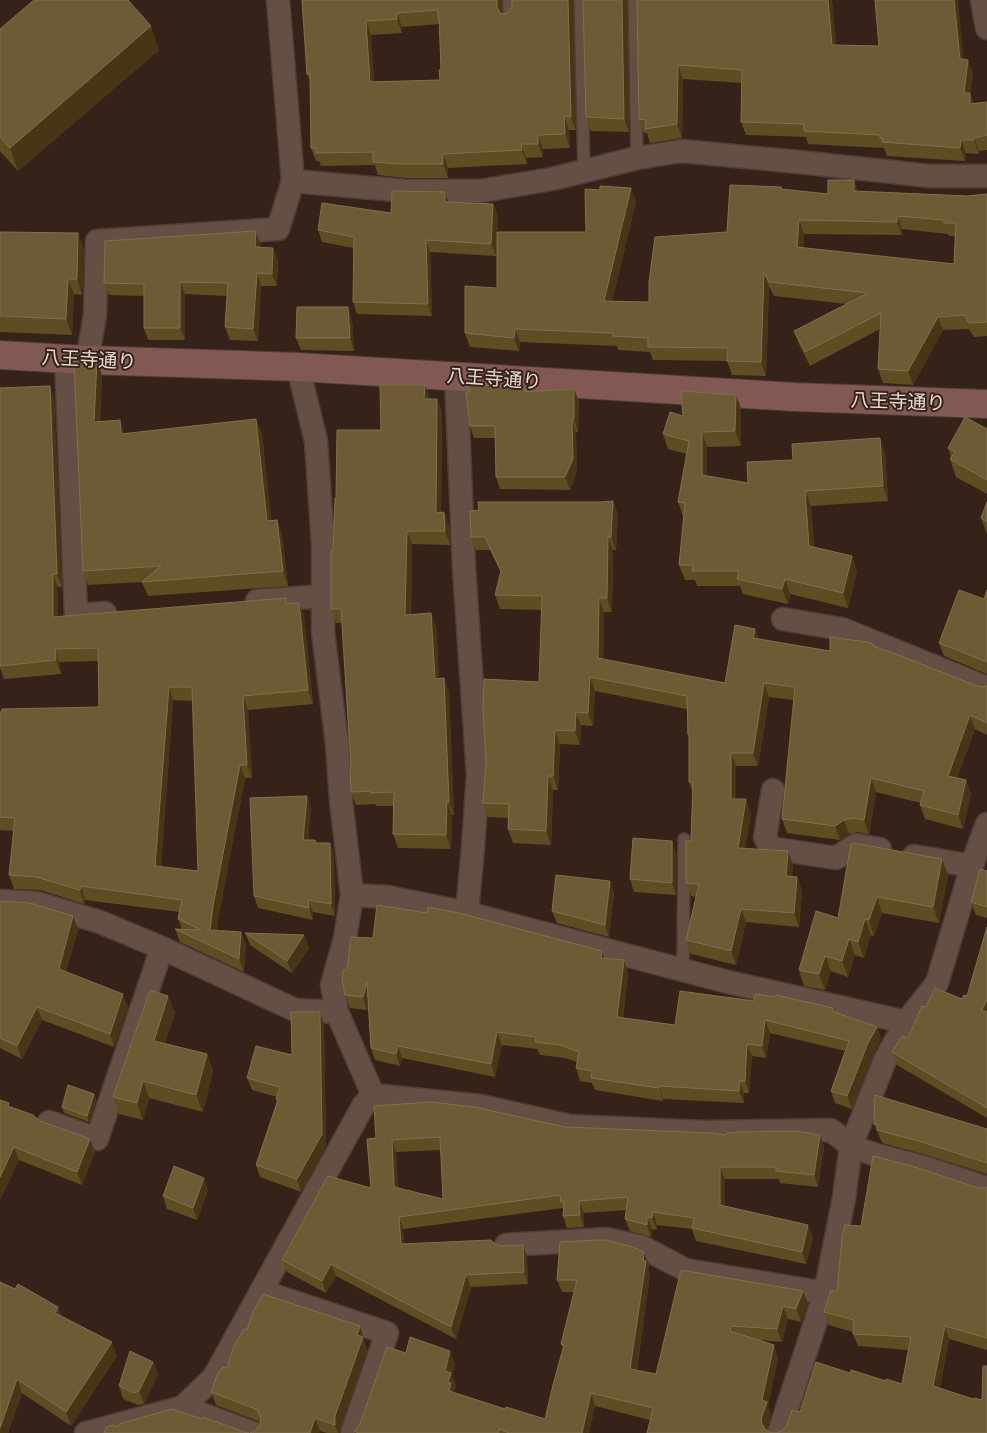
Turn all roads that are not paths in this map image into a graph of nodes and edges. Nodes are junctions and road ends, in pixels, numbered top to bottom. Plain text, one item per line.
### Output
1 (278, 0) edge
2 (509, 0) edge
3 (580, 0) edge
4 (634, 0) edge
5 (982, 0) edge
6 (509, 20) edge
7 (987, 28) edge
8 (637, 158) junction
9 (584, 171) junction
10 (987, 176) edge
11 (293, 181) junction
12 (0, 355) edge
13 (76, 359) junction
14 (298, 367) junction
15 (456, 376) junction
16 (987, 404) edge
17 (323, 596) junction
18 (234, 603) edge
19 (126, 611) edge
20 (784, 619) dead end
21 (987, 688) edge
22 (773, 790) dead end
23 (987, 824) edge
24 (684, 839) dead end
25 (978, 861) edge
26 (352, 895) junction
27 (0, 901) edge
28 (468, 913) junction
29 (162, 948) junction
30 (683, 970) junction
31 (337, 1012) junction
32 (906, 1022) junction
33 (373, 1095) junction
34 (49, 1122) edge
35 (851, 1146) junction
36 (985, 1183) edge
37 (506, 1244) edge
38 (262, 1291) junction
39 (825, 1293) junction
40 (184, 1406) junction
41 (86, 1433) edge
42 (253, 1433) edge
43 (352, 1433) edge
44 (779, 1433) edge

1 - 11 street
2 - 6 lane
3 - 9 lane
4 - 8 lane
5 - 7 street
8 - 9 street
8 - 10 street
9 - 11 street
11 - 13 street
12 - 13 street, 八王寺通り
13 - 14 street, 八王寺通り
13 - 19 street
14 - 15 street, 八王寺通り
14 - 17 street
15 - 16 street, 八王寺通り
15 - 28 street
17 - 18 street
17 - 26 street
20 - 21 street
22 - 25 street
23 - 25 street
24 - 30 lane
25 - 32 street
26 - 28 street
26 - 31 street
27 - 29 street
28 - 30 street
29 - 31 street
29 - 34 street
30 - 32 street
31 - 33 street
32 - 35 street
33 - 35 street
33 - 38 street
35 - 36 street
35 - 39 street
37 - 39 street
38 - 40 street
38 - 43 street
39 - 44 street
40 - 41 street
40 - 42 street

